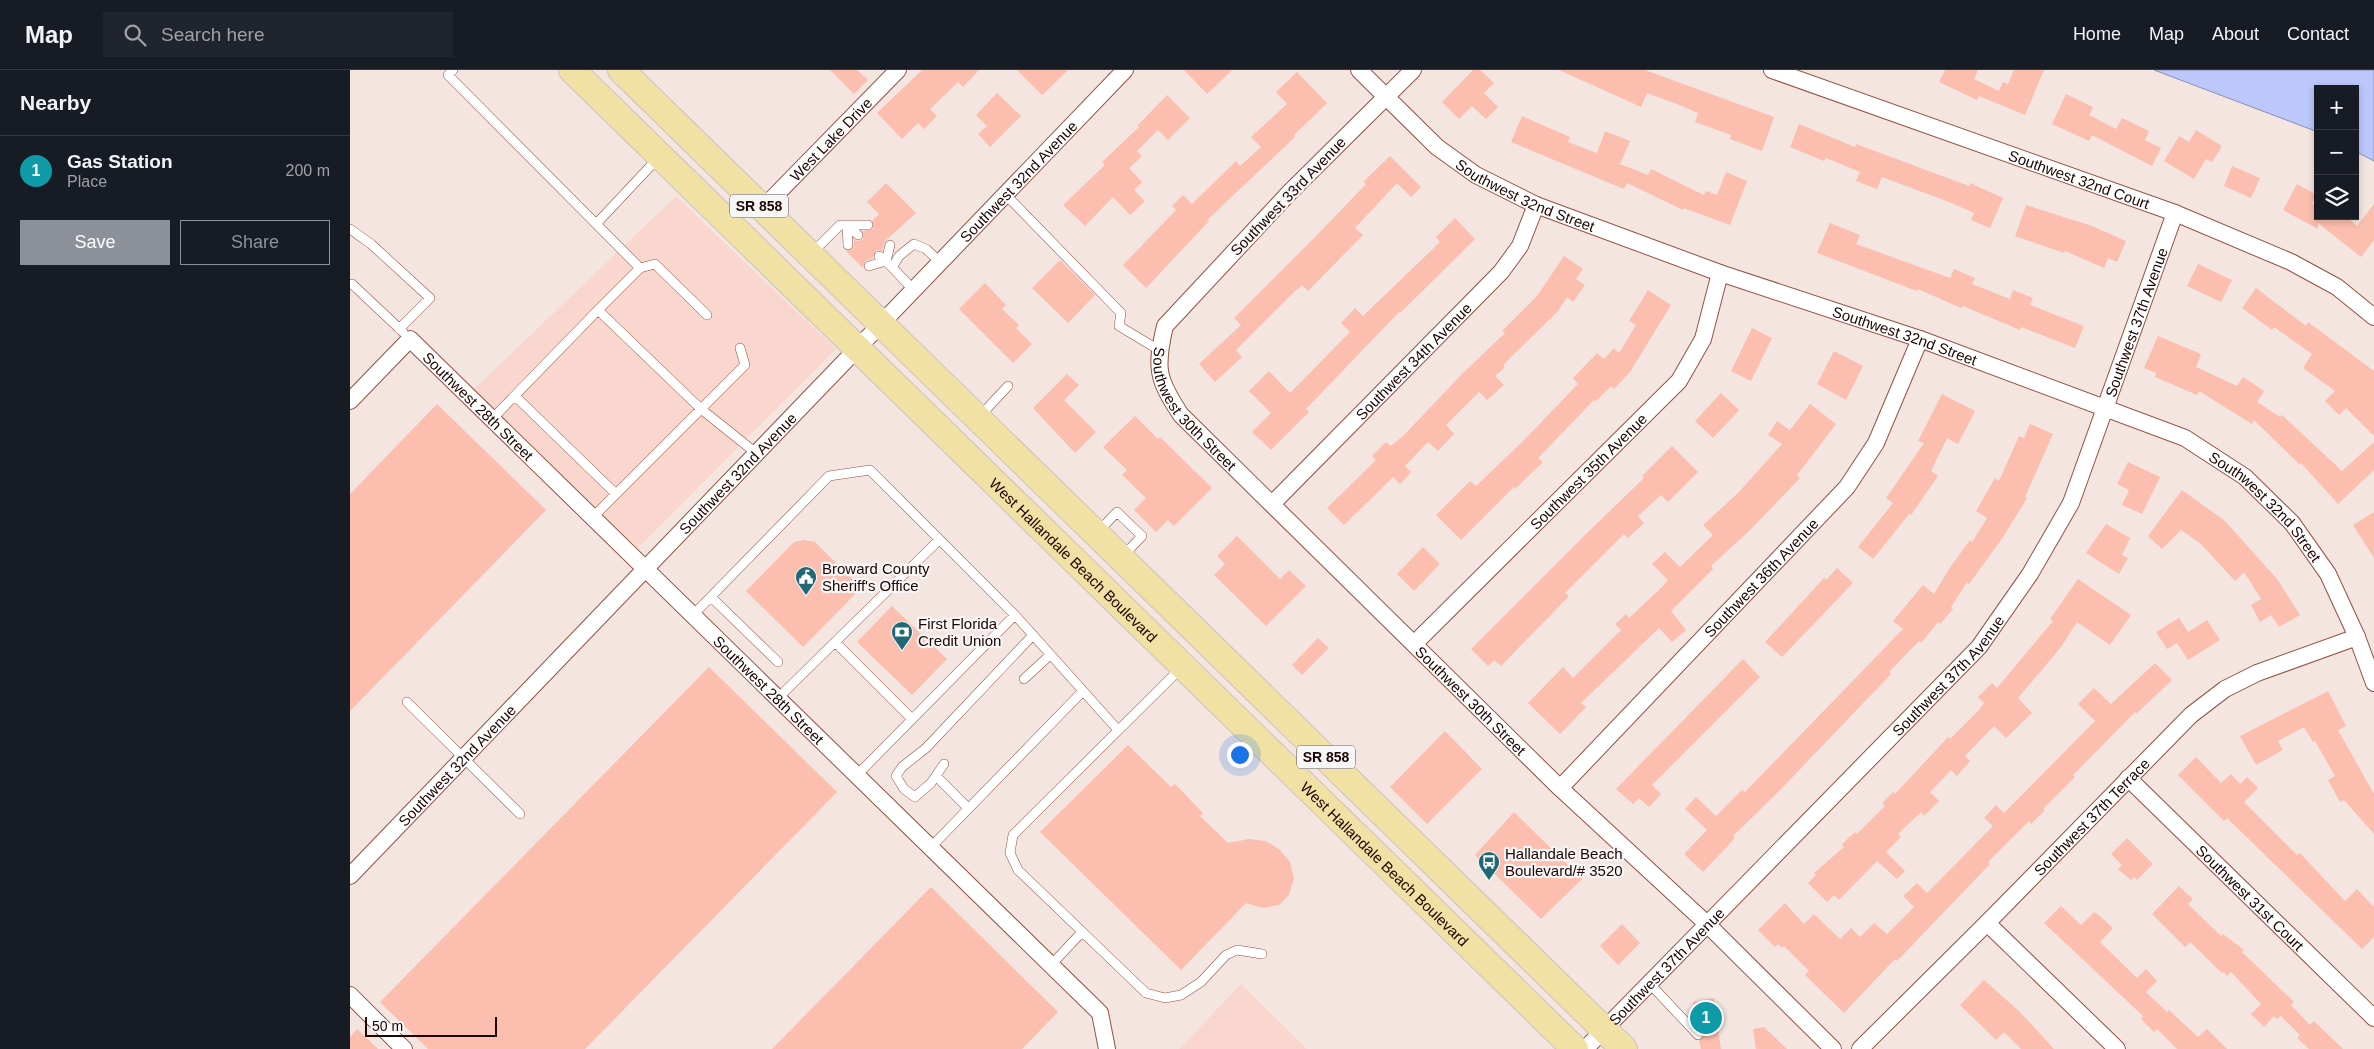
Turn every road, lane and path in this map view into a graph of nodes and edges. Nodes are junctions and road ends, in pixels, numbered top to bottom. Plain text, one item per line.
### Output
1 (572, 70) edge
2 (603, 70) edge
3 (898, 70) edge
4 (1125, 70) edge
5 (1359, 70) edge
6 (1414, 70) edge
7 (1772, 70) edge
8 (448, 72) edge
9 (630, 78) edge
10 (1386, 96) junction
11 (661, 155) junction
12 (1006, 194) junction
13 (1536, 205) junction
14 (762, 209) junction
15 (2175, 213) junction
16 (597, 223) junction
17 (868, 224) dead end
18 (847, 225) junction
19 (350, 229) edge
20 (858, 235) dead end
21 (848, 245) dead end
22 (890, 245) dead end
23 (810, 255) junction
24 (886, 261) junction
25 (940, 262) junction
26 (869, 266) dead end
27 (640, 268) junction
28 (1720, 272) junction
29 (352, 284) dead end
30 (914, 290) junction
31 (598, 310) junction
32 (707, 315) dead end
33 (2374, 317) edge
34 (881, 324) junction
35 (1165, 326) joint
36 (404, 334) junction
37 (1920, 339) junction
38 (740, 348) dead end
39 (858, 348) junction
40 (1159, 350) junction
41 (1008, 386) dead end
42 (515, 396) junction
43 (350, 401) edge
44 (2106, 408) junction
45 (701, 409) junction
46 (978, 418) junction
47 (492, 419) junction
48 (756, 453) junction
49 (616, 494) junction
50 (1272, 504) junction
51 (593, 517) junction
52 (1048, 534) junction
53 (939, 540) junction
54 (646, 569) junction
55 (711, 597) junction
56 (694, 615) junction
57 (1015, 616) junction
58 (1033, 635) junction
59 (2357, 638) junction
60 (1204, 639) junction
61 (835, 642) junction
62 (1415, 644) junction
63 (1050, 655) junction
64 (778, 662) dead end
65 (1183, 666) junction
66 (1024, 678) dead end
67 (2374, 684) edge
68 (1083, 691) junction
69 (778, 698) junction
70 (407, 702) dead end
71 (912, 719) junction
72 (1118, 730) junction
73 (464, 758) junction
74 (944, 764) dead end
75 (856, 775) junction
76 (936, 776) junction
77 (2128, 778) junction
78 (1348, 779) junction
79 (1560, 788) junction
80 (968, 808) junction
81 (520, 814) dead end
82 (931, 847) junction
83 (350, 876) edge
84 (1987, 923) junction
85 (1708, 924) junction
86 (1082, 932) junction
87 (1262, 954) dead end
88 (1051, 965) junction
89 (1650, 984) junction
90 (350, 995) edge
91 (2374, 1018) edge
92 (1605, 1030) junction
93 (1698, 1035) dead end
94 (404, 1049) edge
95 (1107, 1049) edge
96 (1575, 1049) edge
97 (1585, 1049) edge
98 (1624, 1049) edge
99 (1833, 1049) edge
100 (1860, 1049) edge
101 (2117, 1049) edge

1 - 11 main road, West Hallandale Beach Boulevard / SR 858
2 - 9 main road
3 - 14 street, West Lake Drive
4 - 12 street, Southwest 32nd Avenue
5 - 10 street, Southwest 32nd Street
6 - 10 street, Southwest 33rd Avenue
7 - 15 street, Southwest 32nd Court
8 - 16 lane
9 - 14 main road, SR 858
10 - 13 street, Southwest 32nd Street
10 - 35 street, Southwest 33rd Avenue
11 - 16 lane
11 - 39 main road, West Hallandale Beach Boulevard / SR 858
12 - 25 street, Southwest 32nd Avenue
12 - 40 lane
13 - 28 street, Southwest 32nd Street
13 - 50 street, Southwest 34th Avenue
14 - 23 main road, SR 858
15 - 33 street, Southwest 32nd Court
15 - 44 street, Southwest 37th Avenue
16 - 27 lane
17 - 18 lane
18 - 20 lane
18 - 21 lane
18 - 23 lane
19 - 36 lane
22 - 24 lane
23 - 34 main road, SR 858
24 - 25 lane
24 - 26 lane
24 - 30 lane
25 - 30 street, Southwest 32nd Avenue
27 - 31 lane
27 - 32 lane
28 - 37 street, Southwest 32nd Street
28 - 62 street, Southwest 35th Avenue
29 - 36 lane
30 - 34 street, Southwest 32nd Avenue
31 - 42 lane
31 - 45 lane
34 - 39 street, Southwest 32nd Avenue
34 - 46 main road, SR 858
35 - 40 street, Southwest 30th Street
36 - 43 street
36 - 47 street, Southwest 28th Street
37 - 44 street, Southwest 32nd Street
37 - 79 street, Southwest 36th Avenue
38 - 45 lane
39 - 48 street, Southwest 32nd Avenue
39 - 52 main road, West Hallandale Beach Boulevard / SR 858
40 - 50 street, Southwest 30th Street
41 - 46 lane
42 - 47 lane
42 - 49 lane
44 - 59 street, Southwest 32nd Street
44 - 85 street, Southwest 37th Avenue
45 - 48 lane
45 - 49 lane
46 - 60 main road, SR 858
47 - 51 street, Southwest 28th Street
48 - 54 street, Southwest 32nd Avenue
49 - 51 lane
50 - 62 street, Southwest 30th Street
51 - 54 street, Southwest 28th Street
52 - 60 main road
52 - 65 main road, West Hallandale Beach Boulevard / SR 858
53 - 55 lane
53 - 57 lane
53 - 61 lane
54 - 56 street, Southwest 28th Street
54 - 73 street, Southwest 32nd Avenue
55 - 56 lane
55 - 64 lane
56 - 69 street, Southwest 28th Street
57 - 58 lane
57 - 71 lane
58 - 63 lane
58 - 76 lane
59 - 67 street, Southwest 32nd Street
59 - 77 street, Southwest 37th Terrace
60 - 78 main road, SR 858
61 - 69 lane
61 - 71 lane
62 - 79 street, Southwest 30th Street
63 - 66 lane
63 - 68 lane
65 - 72 lane
65 - 78 main road
65 - 96 main road, West Hallandale Beach Boulevard / SR 858
68 - 72 lane
68 - 80 lane
69 - 75 street, Southwest 28th Street
70 - 73 lane
71 - 75 lane
72 - 86 lane
73 - 81 lane
73 - 83 street, Southwest 32nd Avenue
74 - 76 lane
75 - 82 street, Southwest 28th Street
76 - 80 lane
77 - 84 street, Southwest 37th Terrace
77 - 91 street, Southwest 31st Court
78 - 92 main road, SR 858
79 - 85 street, Southwest 30th Street
80 - 82 lane
82 - 88 street, Southwest 28th Street
84 - 100 street, Southwest 37th Terrace
84 - 101 street
85 - 89 street, Southwest 37th Avenue
85 - 99 street, Southwest 30th Street
86 - 87 lane
86 - 88 lane
88 - 95 street, Southwest 28th Street
89 - 92 street, Southwest 37th Avenue
89 - 93 lane
90 - 94 street
92 - 97 street, Southwest 37th Avenue
92 - 98 main road, SR 858

